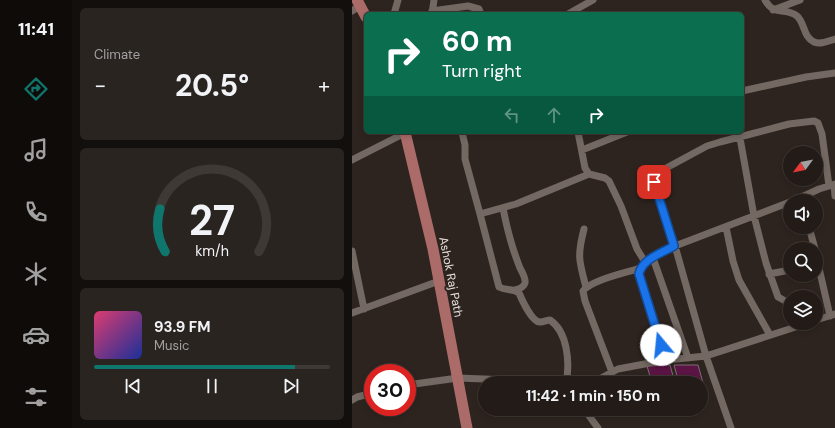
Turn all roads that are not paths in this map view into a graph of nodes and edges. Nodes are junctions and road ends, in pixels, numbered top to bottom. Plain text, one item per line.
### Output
1 (398, 0) edge
2 (434, 0) edge
3 (765, 0) edge
4 (800, 0) edge
5 (588, 1) edge
6 (356, 6) edge
7 (773, 10) junction
8 (395, 12) edge
9 (432, 12) edge
10 (480, 12) edge
11 (571, 12) edge
12 (364, 14) edge
13 (835, 39) edge
14 (835, 73) edge
15 (744, 91) edge
16 (401, 134) edge
17 (405, 134) edge
18 (463, 134) edge
19 (578, 134) edge
20 (622, 134) edge
21 (740, 138) junction
22 (582, 150) junction
23 (352, 160) edge
24 (589, 174) junction
25 (832, 185) edge
26 (813, 194) edge
27 (835, 196) edge
28 (783, 205) edge
29 (503, 208) junction
30 (480, 214) junction
31 (754, 216) junction
32 (726, 227) junction
33 (584, 229) dead end
34 (674, 246) junction
35 (352, 251) edge
36 (653, 258) junction
37 (645, 262) junction
38 (640, 268) junction
39 (783, 271) edge
40 (769, 274) junction
41 (439, 281) junction
42 (822, 282) edge
43 (586, 287) junction
44 (516, 290) junction
45 (783, 300) edge
46 (364, 309) junction
47 (352, 313) edge
48 (833, 316) edge
49 (823, 318) edge
50 (783, 330) edge
51 (770, 335) junction
52 (706, 356) junction
53 (688, 358) junction
54 (666, 360) junction
55 (612, 372) junction
56 (567, 376) edge
57 (605, 376) edge
58 (458, 378) junction
59 (478, 379) edge
60 (416, 385) edge
61 (364, 396) edge
62 (352, 400) edge
63 (589, 416) edge
64 (468, 428) edge
65 (598, 428) edge
66 (731, 428) edge

1 - 8 street
2 - 9 street
3 - 7 street
4 - 7 street
5 - 11 street
6 - 12 main road
7 - 13 street
9 - 10 street
14 - 15 street
16 - 23 street
17 - 41 main road, Ashok Raj Path
18 - 30 street
19 - 22 street
20 - 22 street
21 - 25 street
21 - 31 street
21 - 34 street
22 - 24 street
24 - 29 street
24 - 37 street
25 - 26 street
25 - 27 street
28 - 31 street
29 - 30 street
29 - 44 street
30 - 44 street
31 - 32 street
31 - 40 street
32 - 34 street
32 - 51 street
33 - 43 street
34 - 36 street
34 - 52 street
35 - 46 street
36 - 37 street
36 - 53 street
37 - 38 street
38 - 43 street
38 - 54 street
39 - 40 street
40 - 45 street
41 - 46 street
41 - 58 main road, Ashok Raj Path
42 - 48 street
43 - 55 street
44 - 56 street
46 - 47 street
48 - 49 street
50 - 51 street
51 - 52 street
52 - 53 street
52 - 66 street
53 - 54 street
54 - 55 street
55 - 57 street
58 - 59 street
58 - 60 street
58 - 64 main road, Ashok Raj Path
61 - 62 street
63 - 65 street

